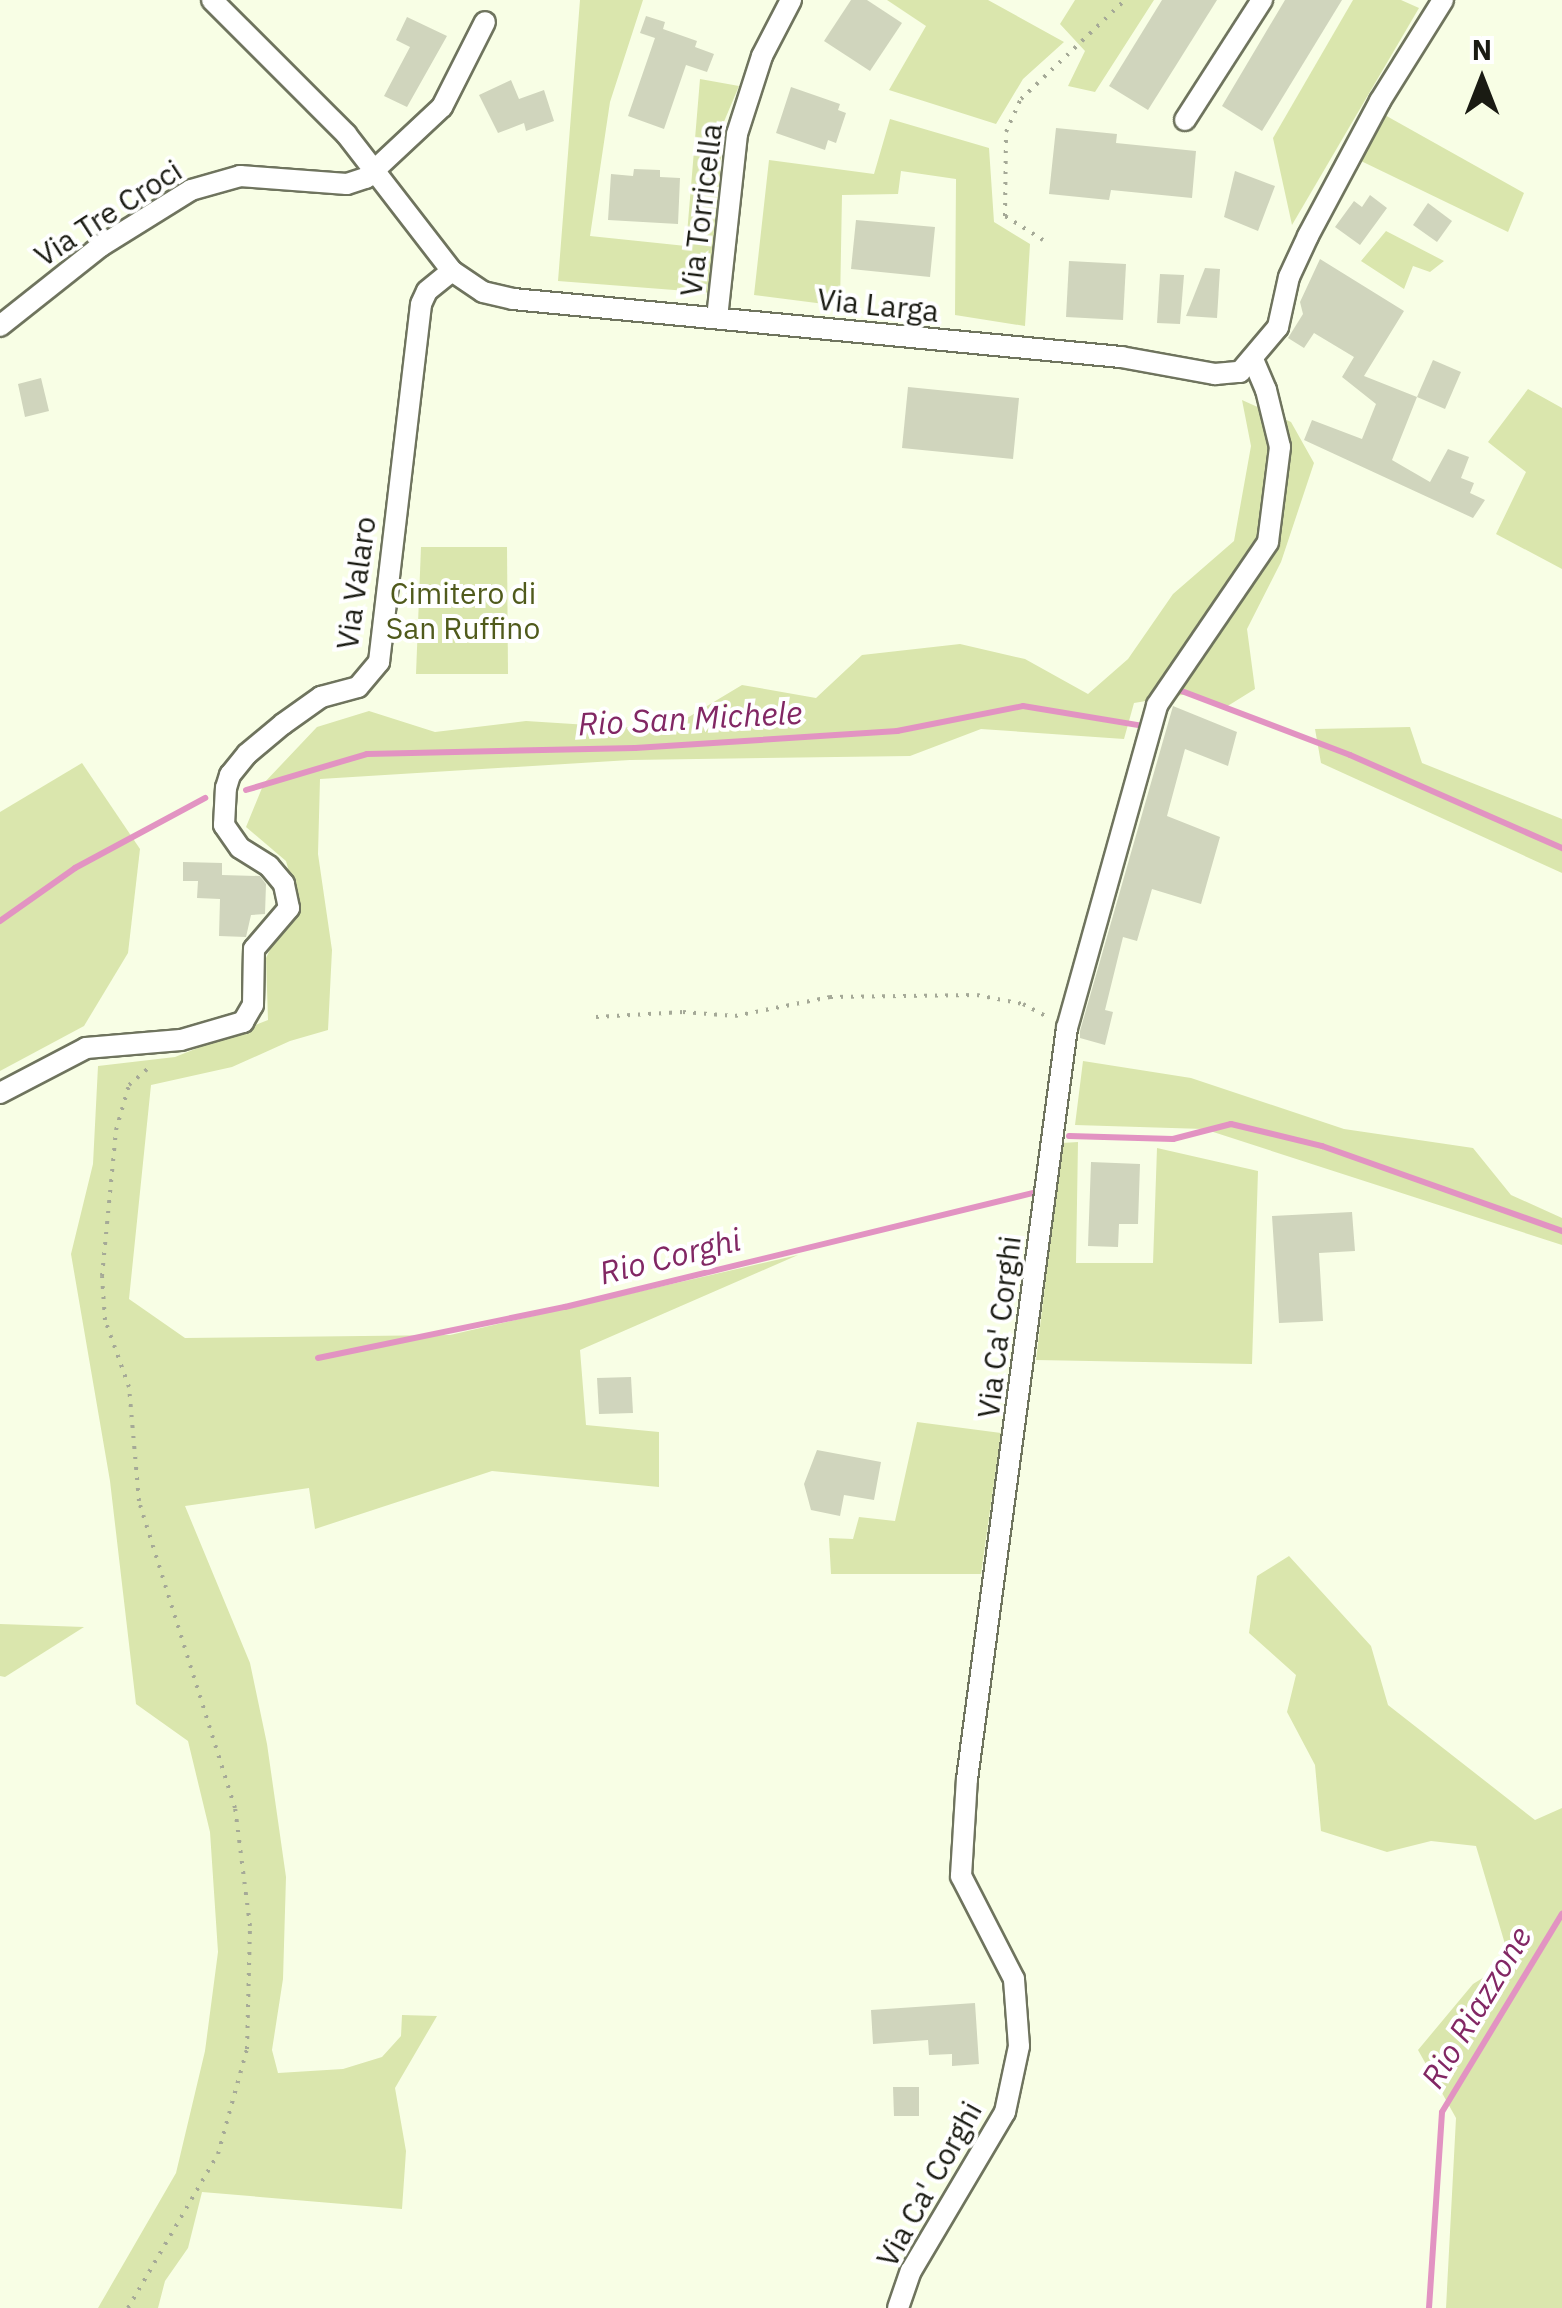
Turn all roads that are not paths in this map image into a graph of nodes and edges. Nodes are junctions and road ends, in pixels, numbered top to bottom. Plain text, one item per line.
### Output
1 (212, 0) edge
2 (791, 0) edge
3 (1262, 0) edge
4 (1438, 2) edge
5 (484, 22) dead end
6 (1186, 120) dead end
7 (375, 169) junction
8 (452, 270) junction
9 (718, 318) junction
10 (0, 326) edge
11 (1252, 360) junction
12 (0, 1093) edge
13 (898, 2308) edge

1 - 7 street, Via Larga
2 - 9 street, Via Torricella
3 - 6 street
4 - 11 street
5 - 7 street
7 - 8 street, Via Larga
7 - 10 street, Via Tre Croci
8 - 9 street, Via Larga
8 - 12 street, Via Valaro
9 - 11 street, Via Larga
11 - 13 street, Via Ca' Corghi

